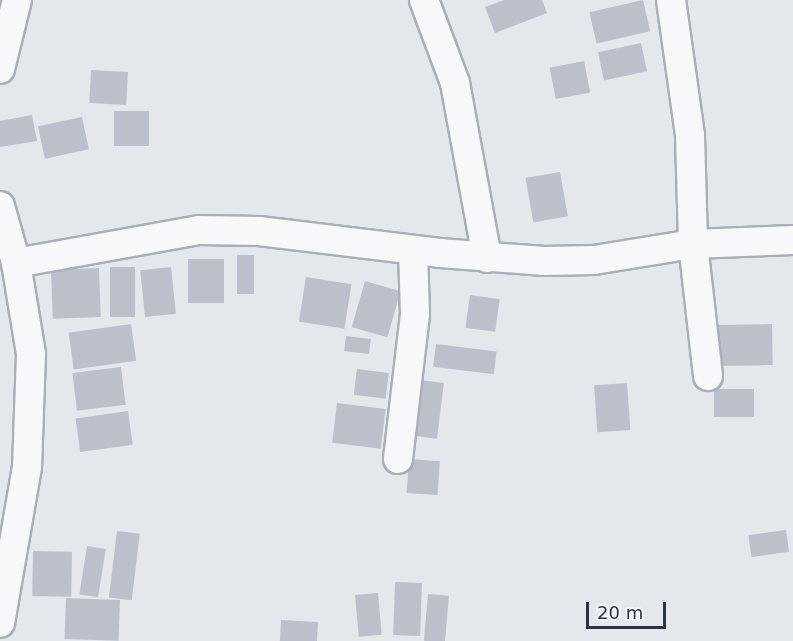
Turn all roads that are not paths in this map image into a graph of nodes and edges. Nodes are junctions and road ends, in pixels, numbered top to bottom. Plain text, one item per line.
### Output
1 (17, 0) edge
2 (424, 0) edge
3 (671, 0) edge
4 (0, 69) edge
5 (0, 206) edge
6 (693, 244) junction
7 (792, 246) edge
8 (413, 250) junction
9 (488, 258) junction
10 (16, 263) junction
11 (708, 376) dead end
12 (398, 459) dead end
13 (0, 623) edge

1 - 4 street
2 - 9 street
3 - 6 street
5 - 10 street
6 - 7 street
6 - 9 street
6 - 11 street
8 - 9 street
8 - 10 street
8 - 12 street
10 - 13 street

